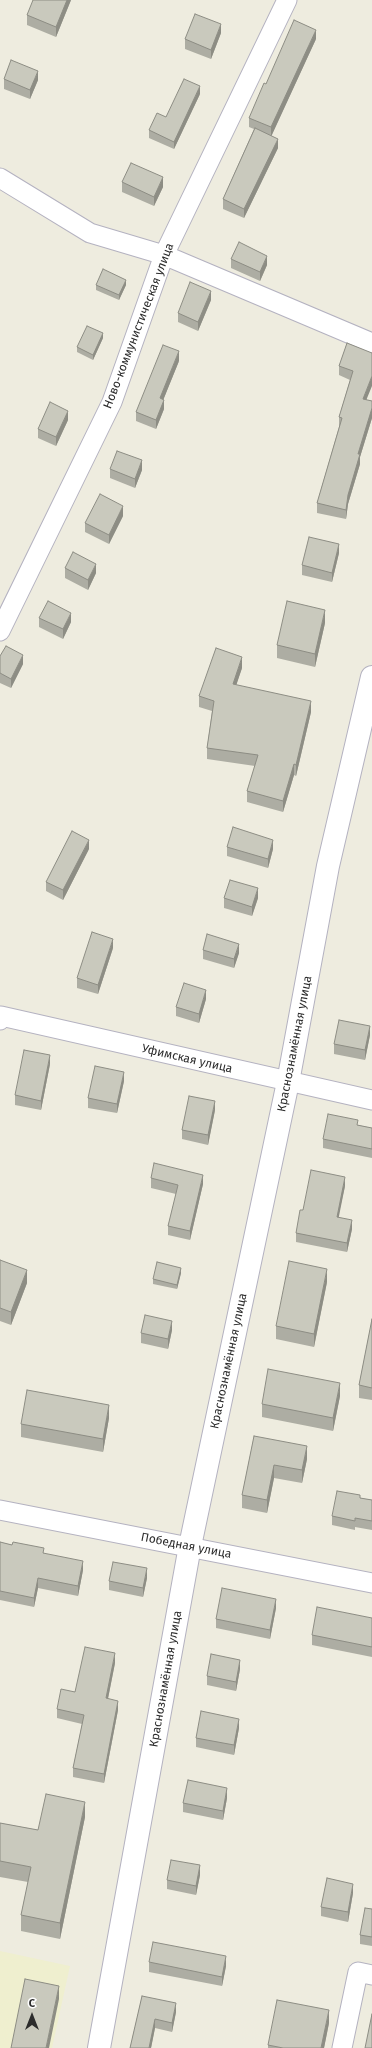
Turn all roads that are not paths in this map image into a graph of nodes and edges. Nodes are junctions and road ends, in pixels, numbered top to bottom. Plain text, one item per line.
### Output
1 (287, 0) edge
2 (0, 178) edge
3 (164, 255) junction
4 (372, 343) edge
5 (0, 631) edge
6 (372, 677) edge
7 (1, 1018) edge
8 (288, 1082) junction
9 (372, 1100) edge
10 (0, 1510) edge
11 (190, 1546) junction
12 (372, 1583) edge
13 (372, 1975) edge
14 (99, 2048) edge
15 (342, 2048) edge

1 - 3 street, Ново-коммунистическая улица
2 - 3 street
3 - 4 street
3 - 5 street, Ново-коммунистическая улица
6 - 8 street, Краснознамённая улица
7 - 8 street, Уфимская улица
8 - 9 street, Уфимская улица
8 - 11 street, Краснознамённая улица
10 - 11 street, Победная улица
11 - 12 street, Победная улица
11 - 14 street, Краснознамённая улица
13 - 15 street

